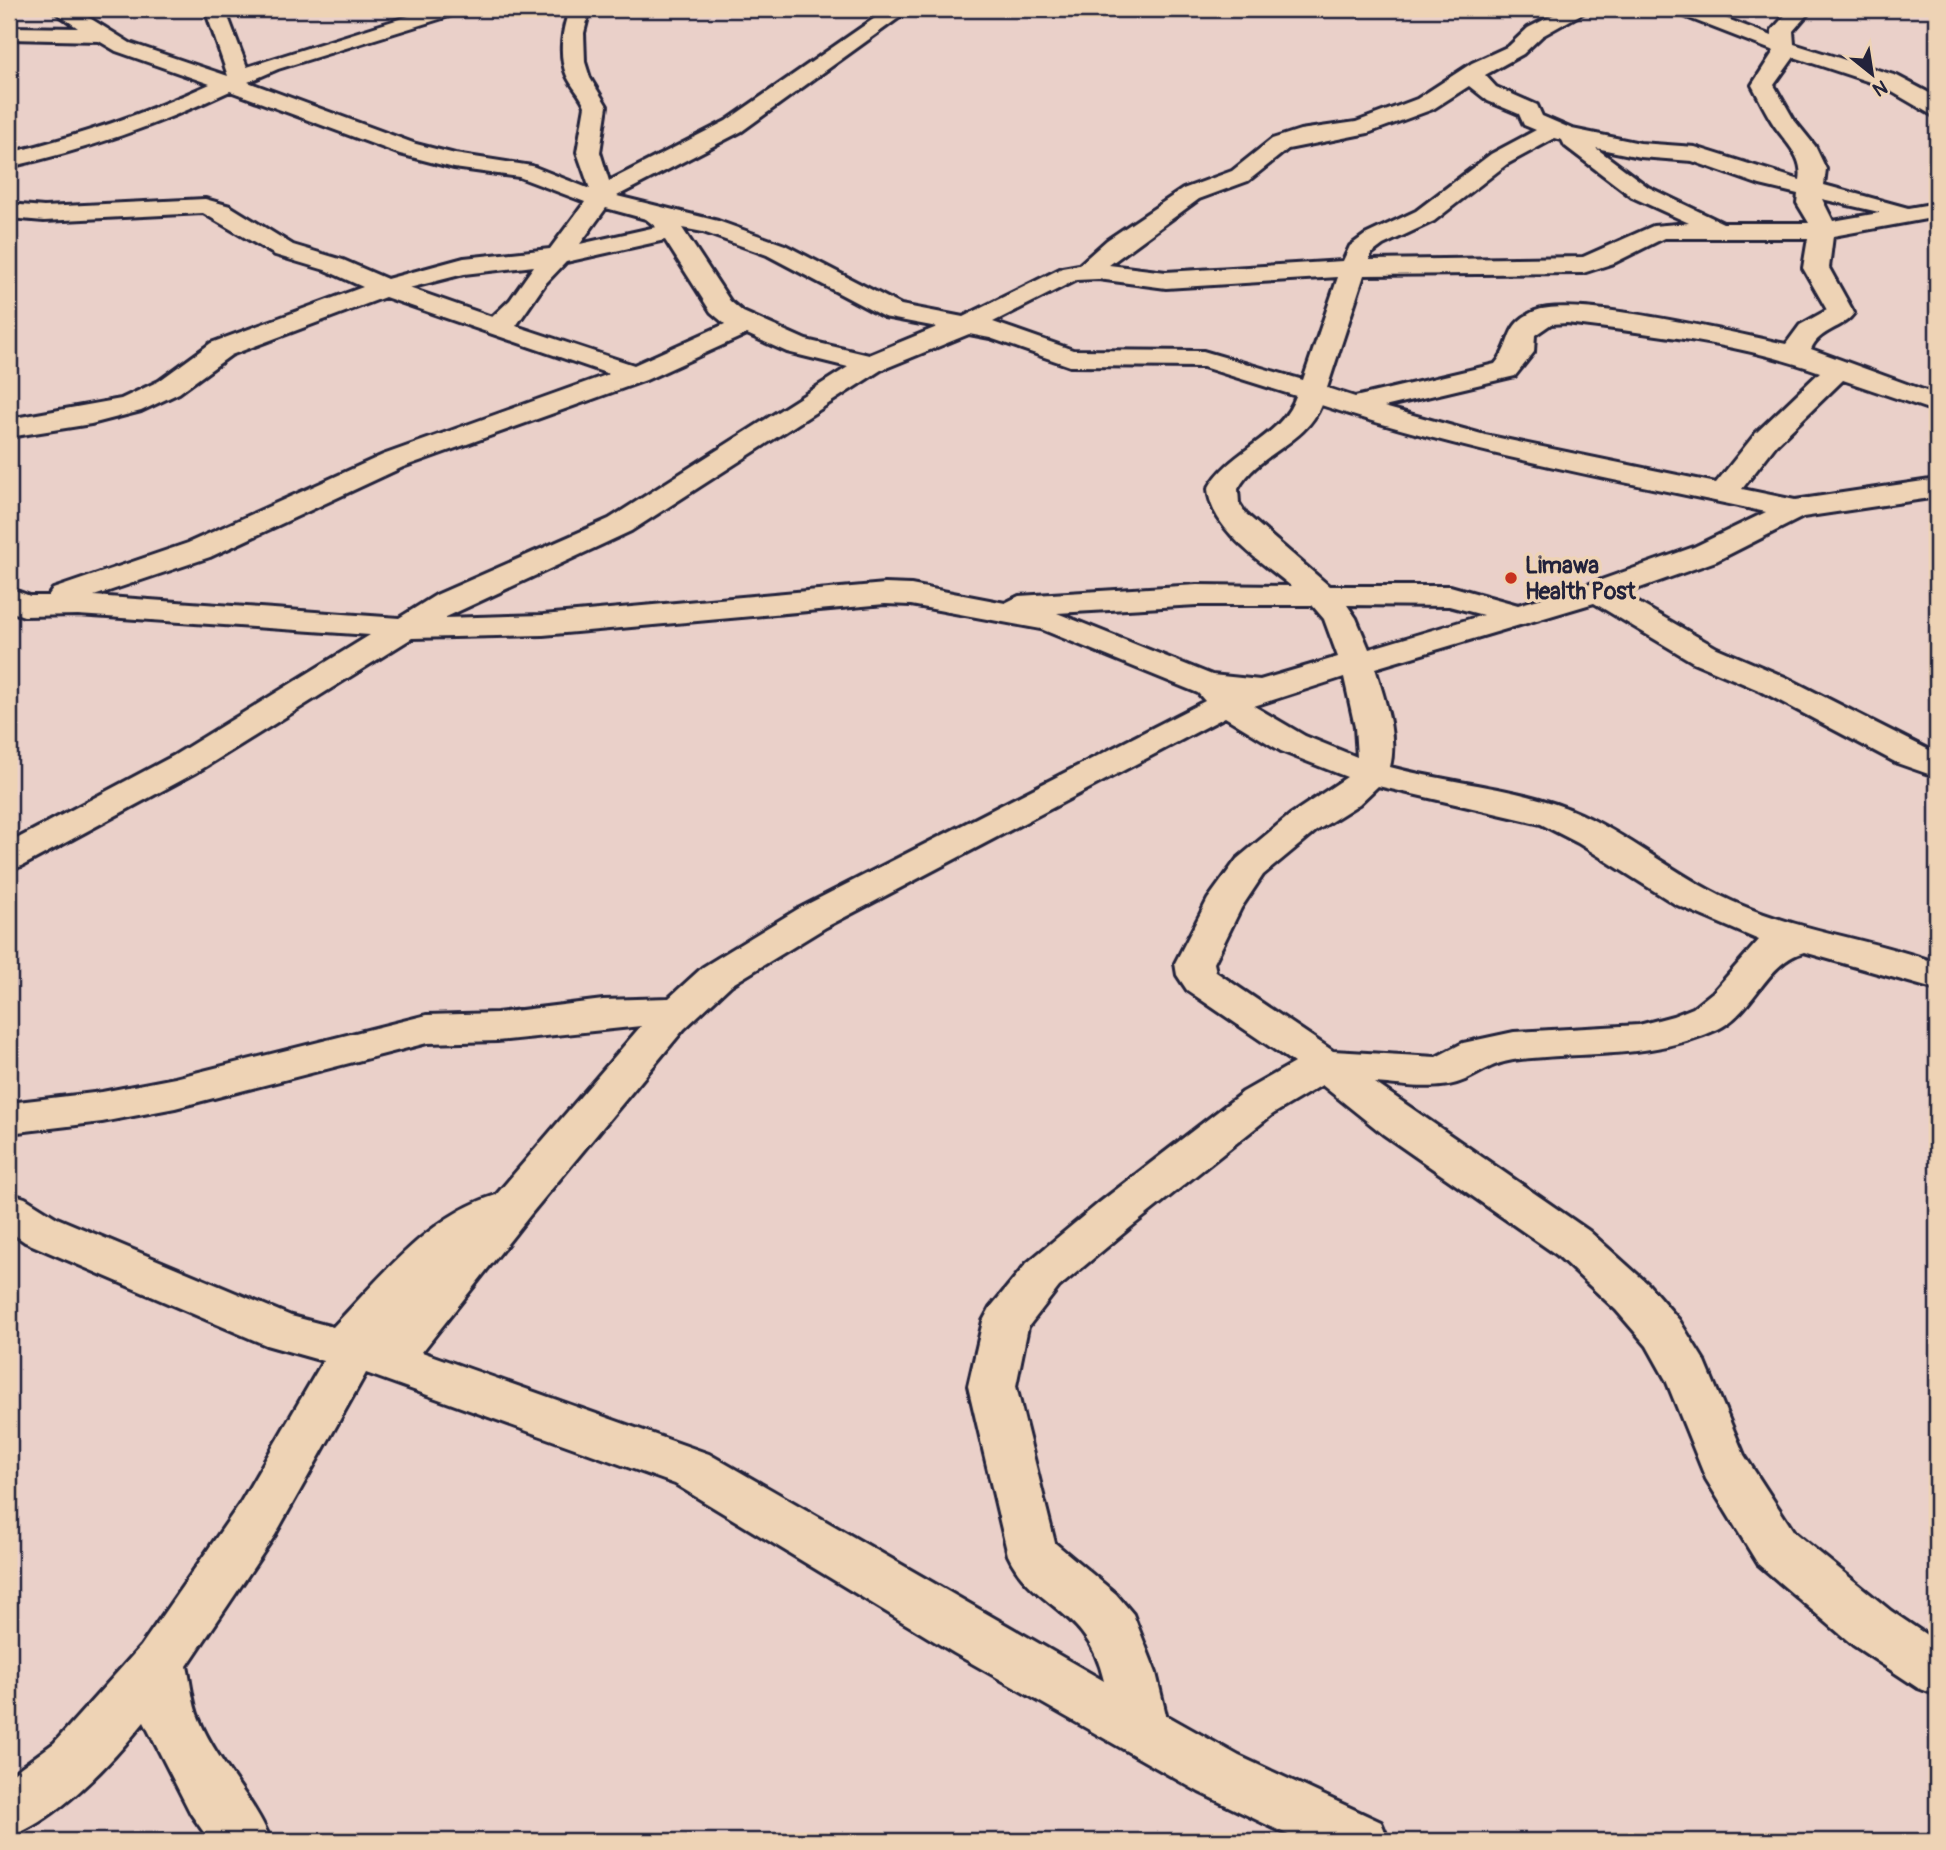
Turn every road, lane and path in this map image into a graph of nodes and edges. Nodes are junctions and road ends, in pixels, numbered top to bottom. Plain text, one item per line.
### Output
1 (61, 9) edge
2 (215, 9) edge
3 (452, 9) edge
4 (580, 9) edge
5 (901, 9) edge
6 (1580, 9) edge
7 (1683, 9) edge
8 (1802, 9) edge
9 (9, 33) edge
10 (104, 35) junction
11 (1785, 48) junction
12 (1474, 72) junction
13 (234, 79) junction
14 (1937, 111) edge
15 (1559, 132) junction
16 (79, 143) junction
17 (9, 145) edge
18 (9, 160) edge
19 (1812, 192) junction
20 (601, 196) junction
21 (1937, 210) edge
22 (9, 211) edge
23 (1907, 216) junction
24 (665, 224) junction
25 (1724, 230) junction
26 (1822, 230) junction
27 (559, 255) junction
28 (1607, 260) junction
29 (1352, 268) junction
30 (1088, 270) junction
31 (384, 287) junction
32 (1544, 317) junction
33 (744, 325) junction
34 (967, 325) junction
35 (494, 327) junction
36 (1802, 356) junction
37 (871, 364) junction
38 (1839, 368) junction
39 (636, 374) junction
40 (1309, 391) junction
41 (1937, 404) edge
42 (1354, 406) junction
43 (9, 428) edge
44 (1937, 488) edge
45 (1898, 494) junction
46 (1722, 495) junction
47 (1937, 505) edge
48 (1795, 509) junction
49 (1598, 592) junction
50 (1323, 596) junction
51 (14, 605) edge
52 (983, 610) junction
53 (1518, 615) junction
54 (404, 628) junction
55 (1355, 663) junction
56 (1217, 694) junction
57 (1937, 766) edge
58 (1370, 772) junction
59 (9, 858) edge
60 (1802, 940) junction
61 (1937, 977) edge
62 (679, 1011) junction
63 (1324, 1065) junction
64 (9, 1118) edge
65 (9, 1210) edge
66 (361, 1353) junction
67 (160, 1664) junction
68 (1937, 1671) edge
69 (1142, 1731) junction
70 (9, 1810) edge
71 (243, 1841) edge
72 (1361, 1841) edge

1 - 10 street
2 - 13 street
3 - 13 street
4 - 20 street
5 - 20 street
6 - 12 street
7 - 11 street
8 - 11 street
9 - 10 street
10 - 13 street
11 - 14 street
11 - 19 street
12 - 15 street
12 - 30 street
13 - 16 street
13 - 20 street
15 - 19 street
15 - 25 street
15 - 29 street
16 - 17 street
16 - 18 street
19 - 23 street
19 - 26 street
20 - 24 street
20 - 27 street
21 - 23 street
22 - 31 street
23 - 26 street
24 - 27 street
24 - 33 street
24 - 34 street
25 - 26 street
25 - 28 street
26 - 36 street
27 - 31 street
27 - 35 street
28 - 29 street
28 - 32 street
29 - 30 street
29 - 40 street
30 - 34 street
31 - 35 street
31 - 43 street
32 - 36 street
32 - 42 street
33 - 37 street
33 - 39 street
34 - 37 street
34 - 40 street
35 - 39 street
36 - 38 street
37 - 54 street
38 - 41 street
38 - 46 street
39 - 51 street
40 - 42 street
40 - 50 street
42 - 46 street
44 - 45 street
45 - 47 street
45 - 48 street
46 - 48 street
48 - 49 street
49 - 53 street
49 - 57 street
50 - 52 street
50 - 53 street
50 - 55 street
51 - 54 street
52 - 54 street
52 - 56 street
53 - 55 street
54 - 59 street
55 - 56 street
55 - 58 street
56 - 58 street
56 - 62 street
58 - 60 street
58 - 63 street
60 - 61 street
60 - 63 street
62 - 64 street
62 - 66 street
63 - 68 street
63 - 69 street
65 - 66 street
66 - 67 street
66 - 69 street
67 - 70 street
67 - 71 street
69 - 72 street

